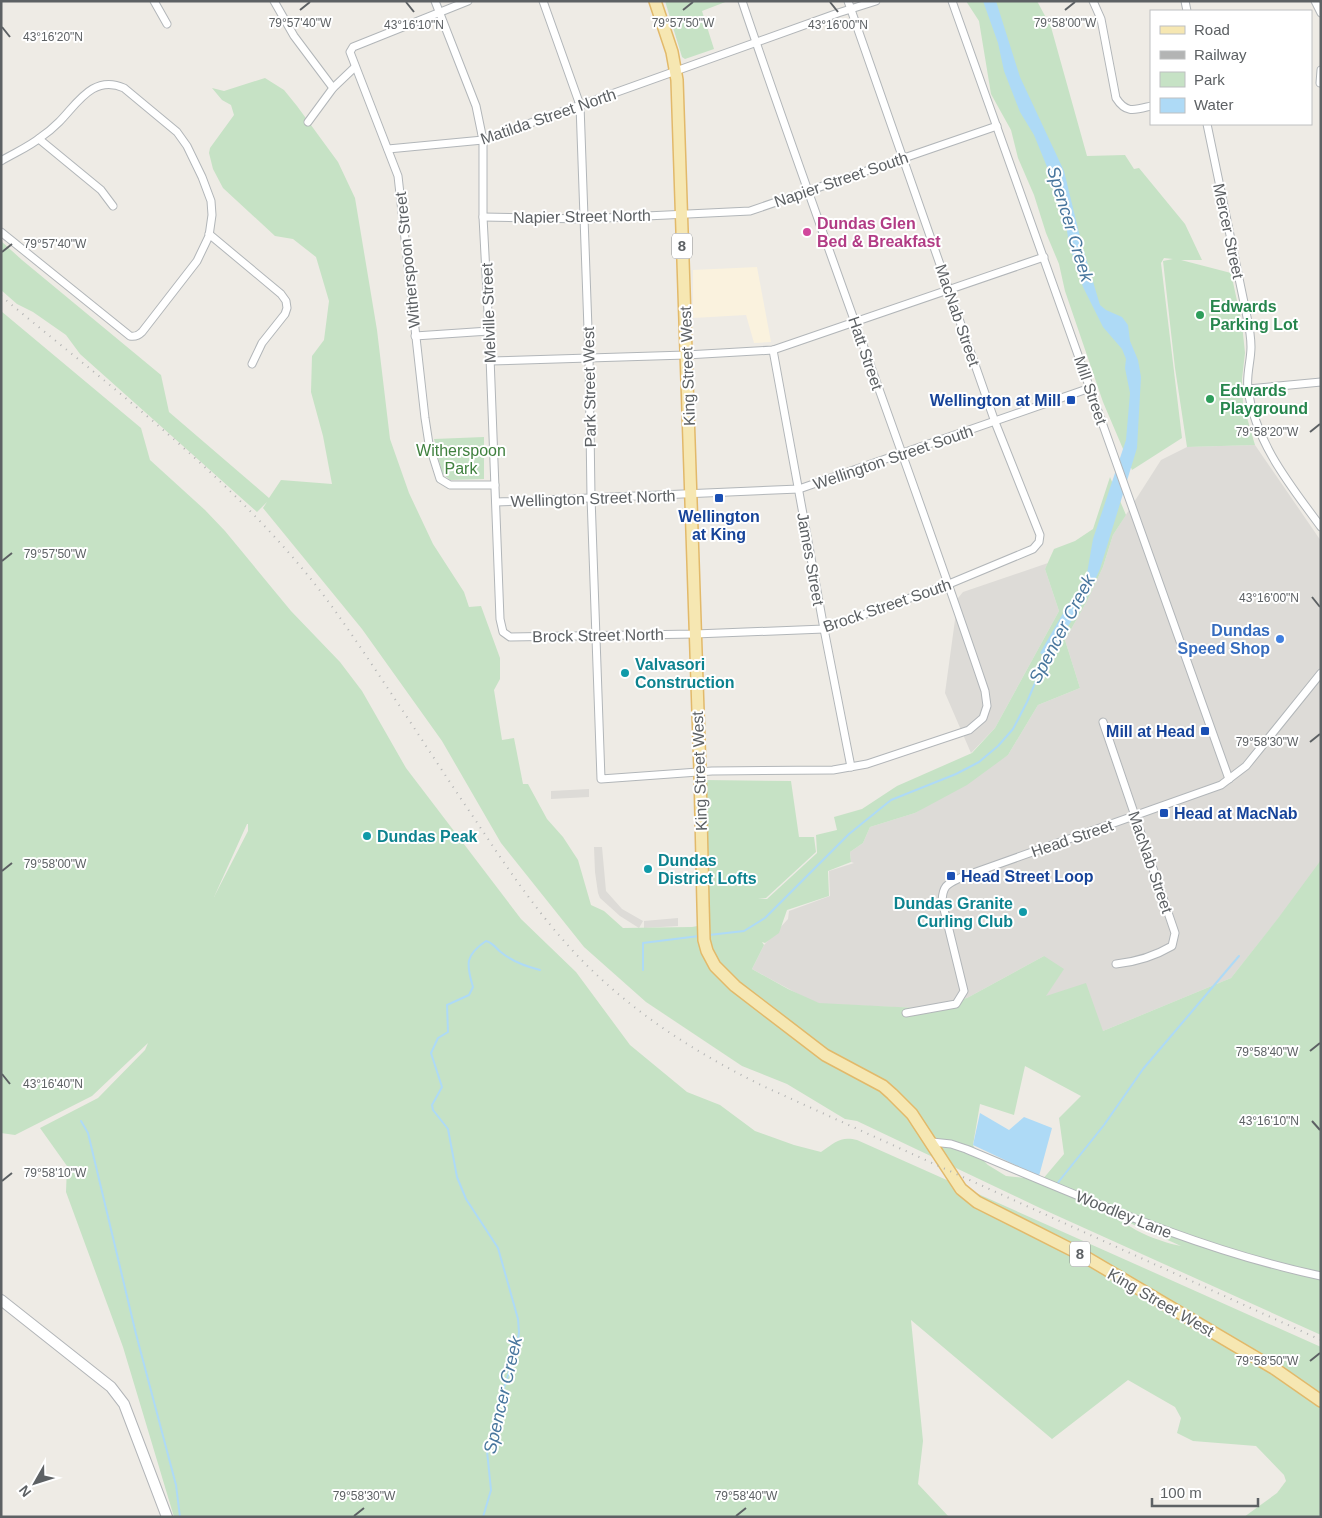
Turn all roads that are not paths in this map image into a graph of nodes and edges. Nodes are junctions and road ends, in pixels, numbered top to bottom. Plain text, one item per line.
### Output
1 (154, 1) edge
2 (274, 1) edge
3 (435, 1) edge
4 (468, 1) edge
5 (543, 1) edge
6 (655, 1) edge
7 (742, 1) edge
8 (848, 1) edge
9 (876, 1) edge
10 (952, 1) edge
11 (1092, 1) edge
12 (1315, 1) edge
13 (851, 10) junction
14 (440, 11) junction
15 (1321, 13) edge
16 (167, 24) dead end
17 (756, 42) junction
18 (355, 67) junction
19 (1321, 70) edge
20 (676, 72) junction
21 (1320, 83) edge
22 (334, 88) junction
23 (580, 104) junction
24 (1150, 106) edge
25 (308, 122) dead end
26 (1207, 125) edge
27 (997, 126) junction
28 (39, 139) junction
29 (483, 140) junction
30 (388, 149) junction
31 (903, 158) junction
32 (1, 161) edge
33 (809, 190) junction
34 (113, 206) dead end
35 (681, 215) junction
36 (483, 216) junction
37 (584, 219) junction
38 (1, 232) edge
39 (209, 234) junction
40 (1044, 257) junction
41 (949, 290) junction
42 (855, 322) junction
43 (490, 331) junction
44 (415, 336) junction
45 (773, 350) junction
46 (686, 355) junction
47 (589, 357) junction
48 (490, 361) junction
49 (252, 364) dead end
50 (1321, 382) edge
51 (1090, 388) junction
52 (1248, 389) junction
53 (995, 422) junction
54 (901, 454) junction
55 (440, 479) joint
56 (495, 485) junction
57 (798, 489) junction
58 (690, 494) junction
59 (591, 498) junction
60 (496, 502) junction
61 (1321, 528) edge
62 (1039, 542) joint
63 (949, 584) junction
64 (824, 629) junction
65 (503, 632) joint
66 (695, 634) junction
67 (597, 636) junction
68 (1321, 672) edge
69 (1103, 722) dead end
70 (851, 767) junction
71 (700, 772) junction
72 (1229, 779) junction
73 (1135, 816) junction
74 (1116, 964) dead end
75 (906, 1013) dead end
76 (932, 1142) junction
77 (1321, 1276) edge
78 (1, 1300) edge
79 (1321, 1401) edge
80 (167, 1517) edge

1 - 16 street
2 - 22 street
3 - 14 street, Melville Street
4 - 14 street
5 - 23 street, Park Street West
6 - 20 main road, King Street West / 8
7 - 17 street, Hatt Street
8 - 13 street, MacNab Street
9 - 13 street, Matilda Street North
10 - 27 street, Mill Street
11 - 24 street
12 - 15 street
13 - 17 street, Matilda Street North
13 - 31 street, MacNab Street
14 - 18 street, Witherspoon Street
14 - 29 street, Melville Street
17 - 20 street, Matilda Street North
17 - 33 street, Hatt Street
18 - 22 street
18 - 30 street, Witherspoon Street
19 - 21 street
20 - 23 street, Matilda Street North
20 - 35 main road, King Street West / 8
22 - 25 street
23 - 29 street, Matilda Street North
23 - 37 street, Park Street West
26 - 52 street, Mercer Street
27 - 31 street, Napier Street South
27 - 40 street, Mill Street
28 - 32 street
28 - 34 street
28 - 39 street
29 - 30 street, Matilda Street North
29 - 36 street, Melville Street
30 - 44 street, Witherspoon Street
31 - 33 street, Napier Street South
31 - 41 street, MacNab Street
33 - 35 street, Napier Street South
33 - 42 street, Hatt Street
35 - 37 street, Napier Street North
35 - 46 main road, King Street West / 8
36 - 37 street, Napier Street North
36 - 43 street, Melville Street
37 - 47 street, Park Street West
38 - 39 street
39 - 49 street
40 - 41 street
40 - 51 street, Mill Street
41 - 42 street
41 - 53 street, MacNab Street
42 - 45 street
42 - 54 street, Hatt Street
43 - 44 street
43 - 48 street, Melville Street
44 - 55 street, Witherspoon Street
45 - 46 street
45 - 57 street, James Street
46 - 47 street
46 - 58 main road, King Street West / 8
47 - 48 street
47 - 59 street, Park Street West
48 - 56 street, Melville Street
50 - 52 street
51 - 53 street, Wellington Street South
51 - 72 street, Mill Street
52 - 61 street, Mercer Street
53 - 54 street, Wellington Street South
53 - 62 street, MacNab Street
54 - 57 street, Wellington Street South
54 - 63 street, Hatt Street
55 - 56 street, Wellington Street North
56 - 60 street, Melville Street
57 - 58 street, Wellington Street South
57 - 64 street, James Street
58 - 59 street, Wellington Street North
58 - 66 main road, King Street West / 8
59 - 60 street, Wellington Street North
59 - 67 street, Park Street West
60 - 65 street, Melville Street
62 - 63 street, Brock Street South
63 - 64 street, Brock Street South
63 - 70 street, Hatt Street
64 - 66 street, Brock Street South
64 - 70 street, James Street
65 - 67 street, Brock Street North
66 - 67 street, Brock Street North
66 - 71 main road, King Street West / 8
67 - 71 street, Park Street West
68 - 72 street, Head Street
69 - 73 street, MacNab Street
70 - 71 street
71 - 76 main road, King Street West / 8
72 - 73 street, Head Street
73 - 74 street, MacNab Street
73 - 75 street, Head Street
76 - 77 street, Woodley Lane
76 - 79 main road, King Street West / 8
78 - 80 street

